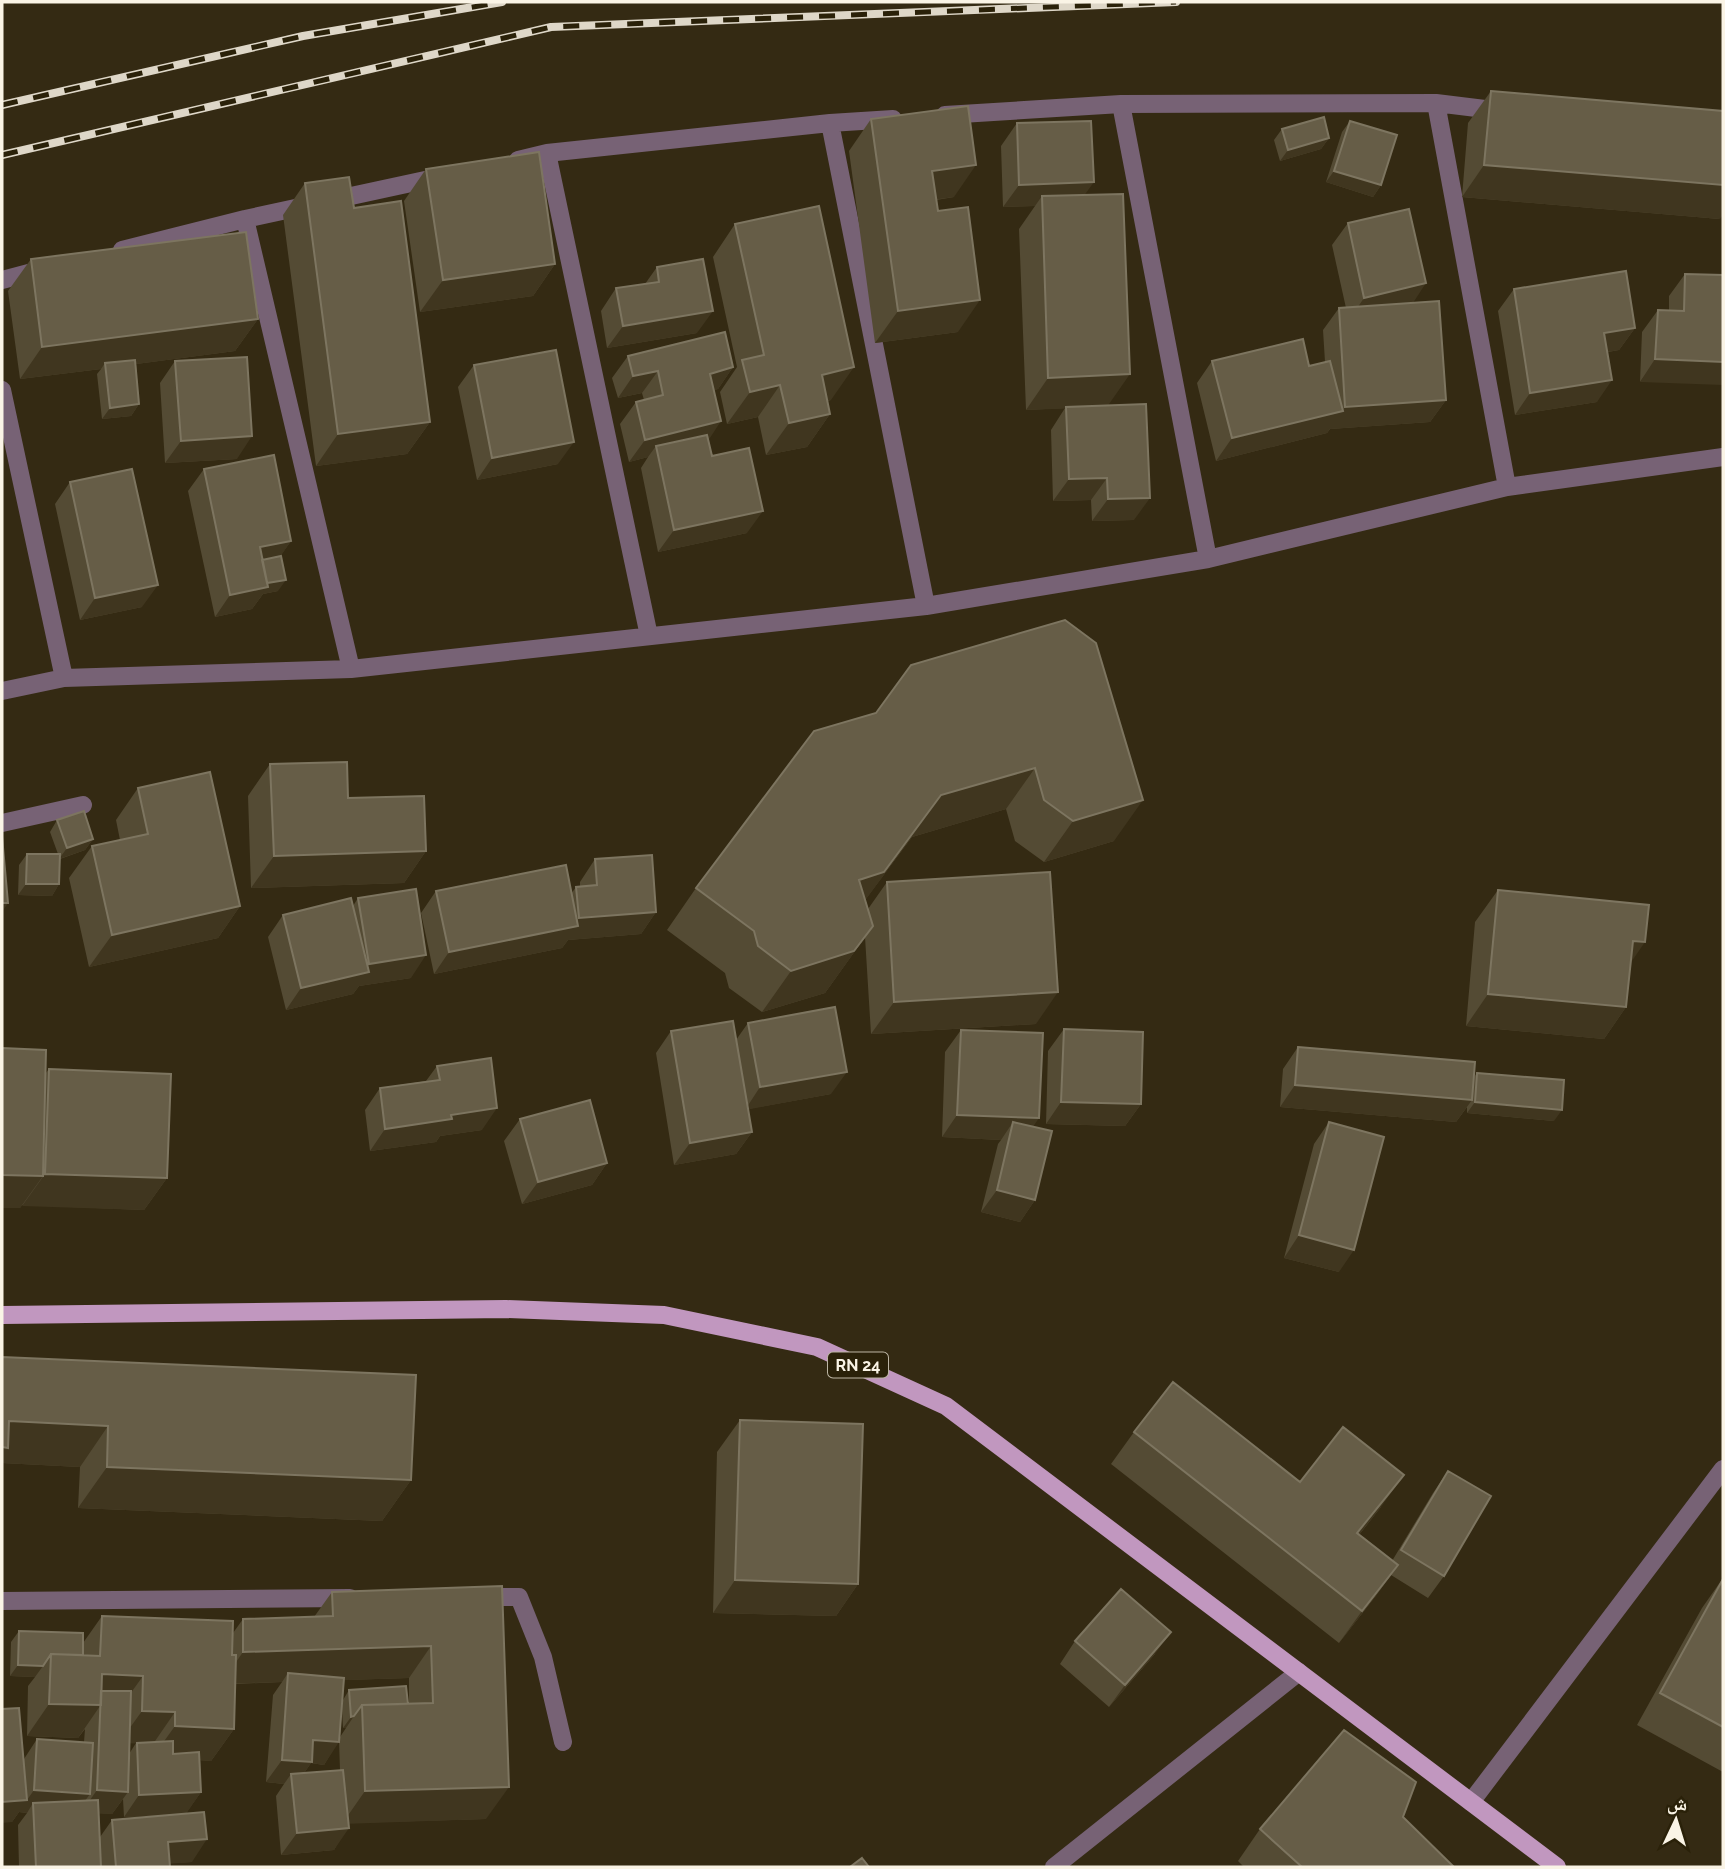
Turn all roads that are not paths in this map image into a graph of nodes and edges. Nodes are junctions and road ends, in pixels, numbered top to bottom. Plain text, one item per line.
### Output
1 (1436, 103) junction
2 (1121, 104) junction
3 (1518, 113) edge
4 (830, 123) junction
5 (547, 153) junction
6 (507, 162) edge
7 (455, 173) edge
8 (245, 219) junction
9 (110, 253) edge
10 (56, 267) edge
11 (2, 280) edge
12 (2, 390) edge
13 (1723, 457) edge
14 (1507, 487) junction
15 (1208, 559) junction
16 (926, 606) junction
17 (649, 636) junction
18 (351, 668) junction
19 (64, 678) junction
20 (2, 691) edge
21 (83, 806) dead end
22 (2, 823) edge
23 (2, 1315) edge
24 (1723, 1469) edge
25 (463, 1597) edge
26 (365, 1598) edge
27 (2, 1601) edge
28 (1299, 1672) junction
29 (563, 1742) dead end
30 (1471, 1802) junction
31 (1054, 1867) edge
32 (1558, 1867) edge

1 - 2 street
1 - 3 street
1 - 14 street
2 - 4 street
2 - 15 street
4 - 5 street
4 - 16 street
5 - 6 street
5 - 17 street
7 - 8 street
8 - 9 street
8 - 18 street
10 - 11 street
12 - 19 street
13 - 14 street
14 - 15 street
15 - 16 street
16 - 17 street
17 - 18 street
18 - 19 street
19 - 20 street
21 - 22 street
23 - 28 main road, RN 24
24 - 30 street
25 - 29 street
26 - 27 street
28 - 30 main road, RN 24
28 - 31 street
30 - 32 main road, RN 24

